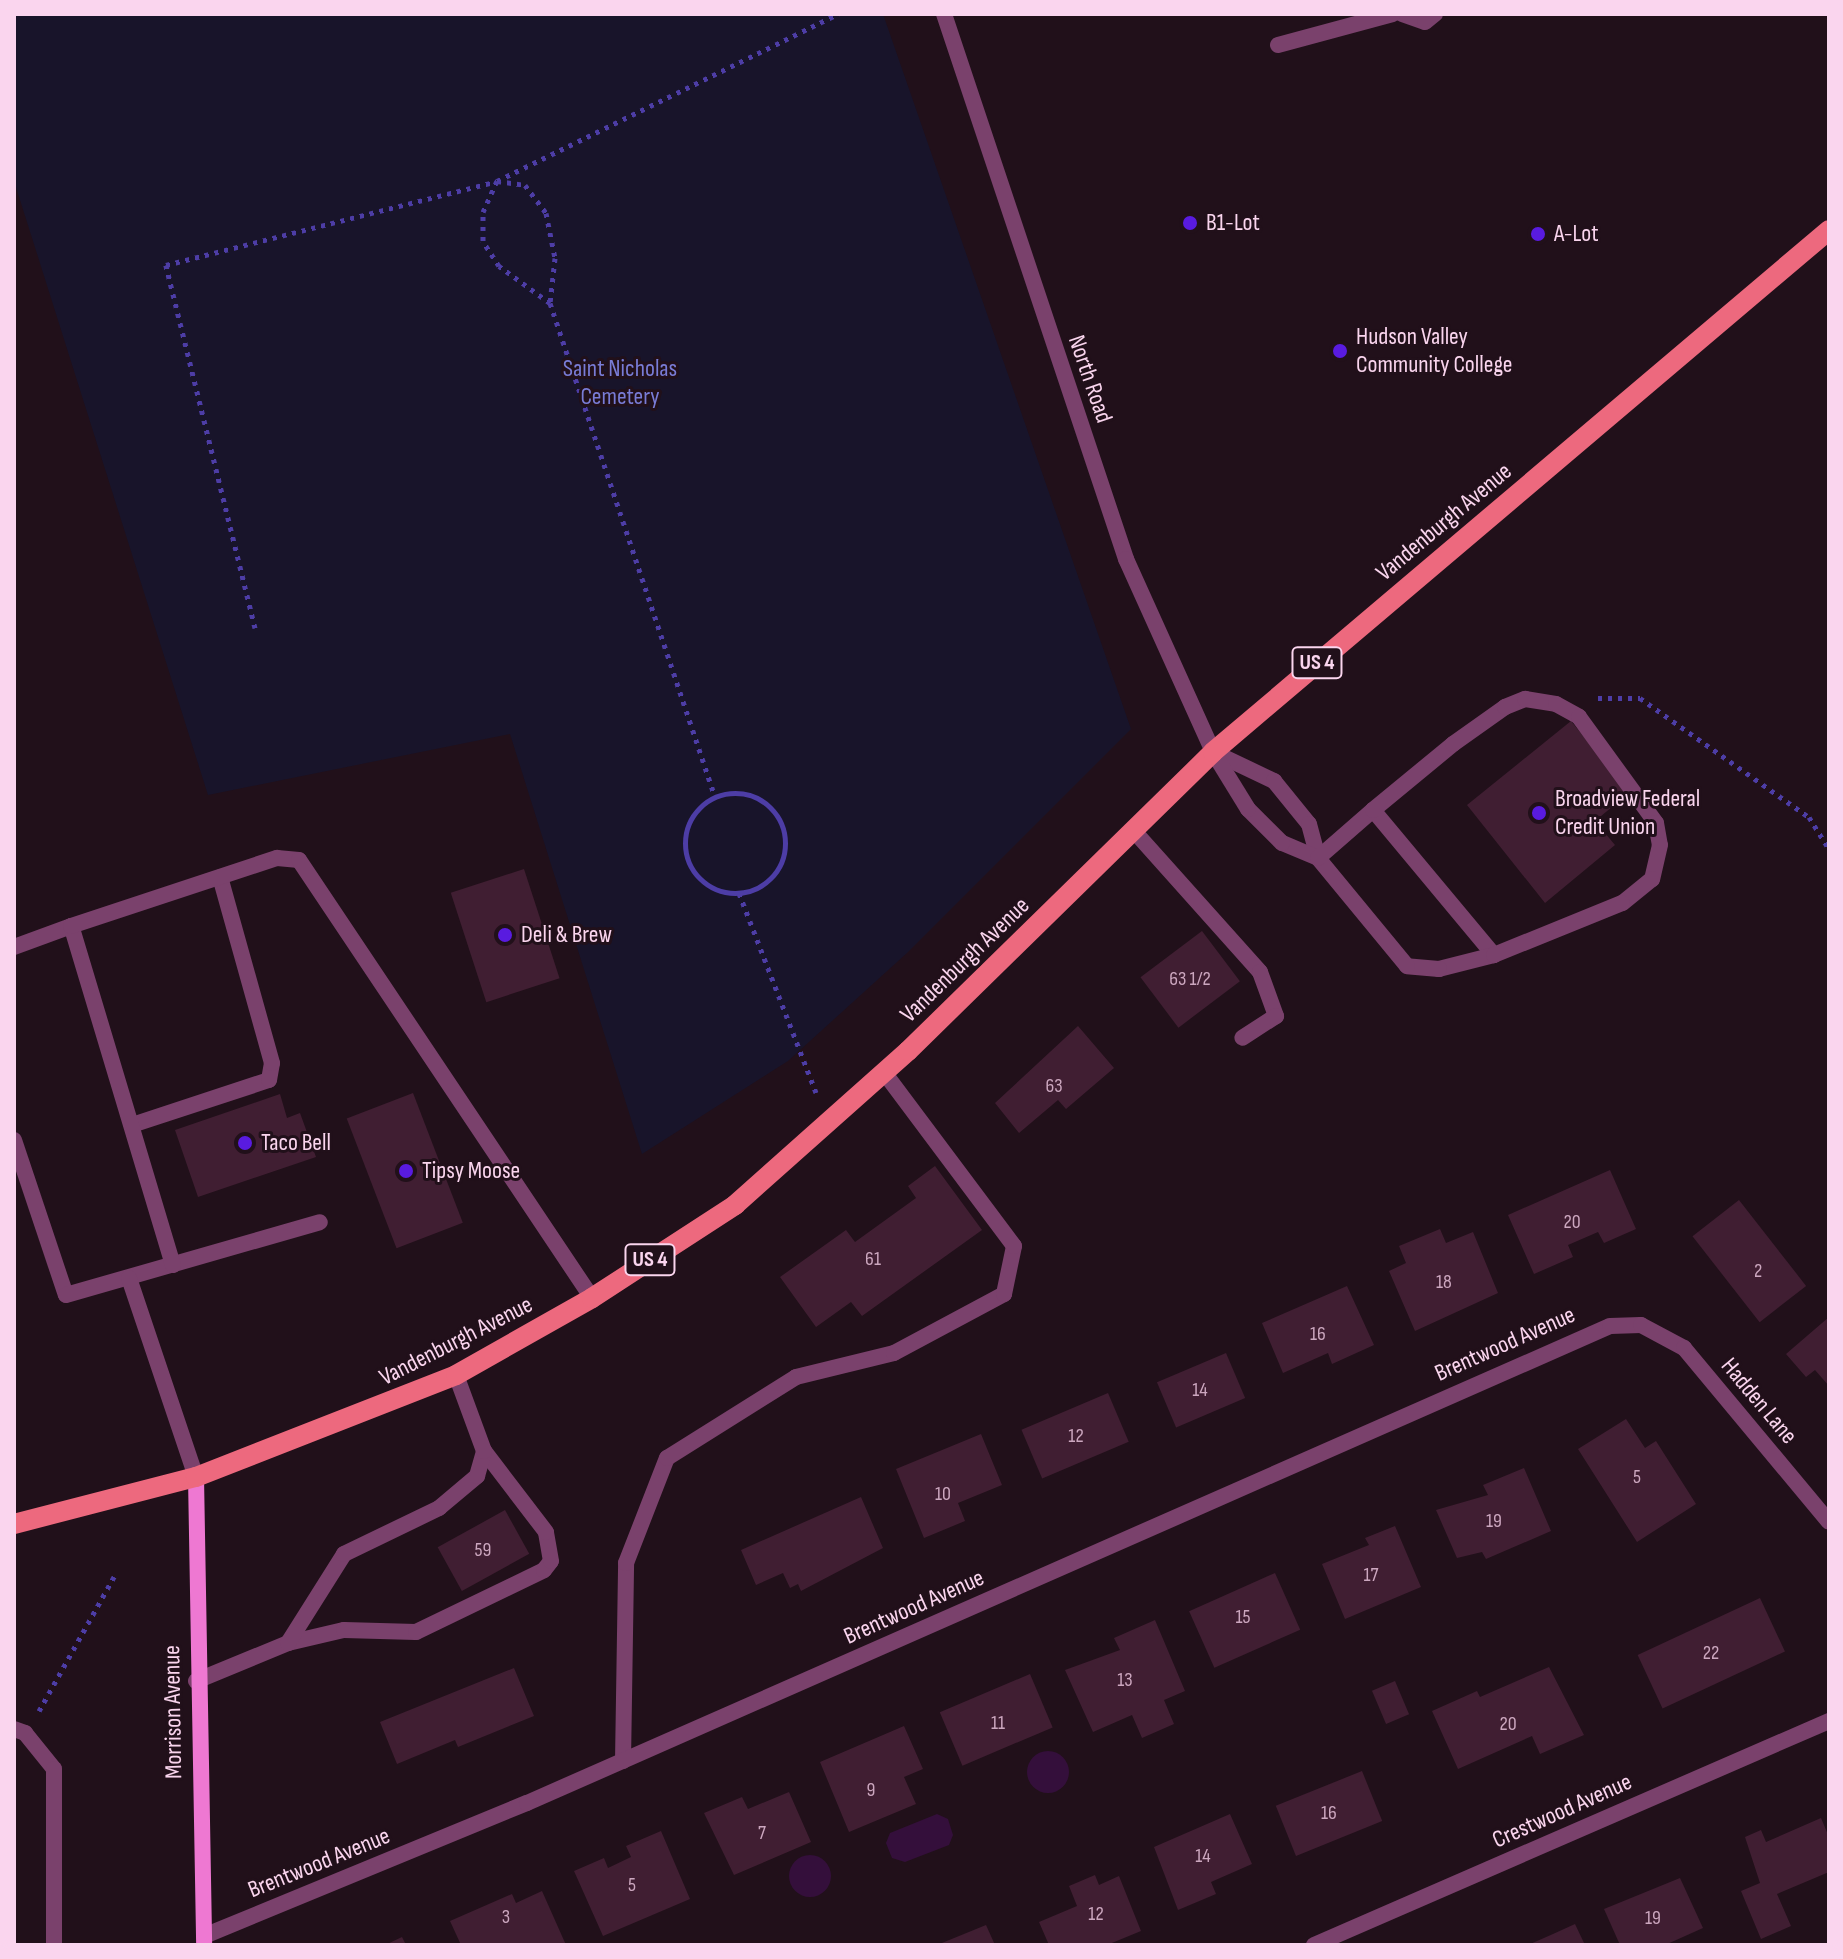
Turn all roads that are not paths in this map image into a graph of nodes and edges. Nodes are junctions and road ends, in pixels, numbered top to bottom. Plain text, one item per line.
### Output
1 (944, 14) edge
2 (1393, 14) edge
3 (1402, 14) edge
4 (1435, 14) edge
5 (1278, 45) dead end
6 (1829, 230) edge
7 (1213, 752) junction
8 (1373, 810) junction
9 (1134, 831) junction
10 (1318, 858) junction
11 (220, 877) junction
12 (71, 926) junction
13 (14, 947) edge
14 (1494, 955) junction
15 (1242, 1038) dead end
16 (884, 1072) junction
17 (132, 1125) junction
18 (14, 1140) edge
19 (320, 1222) dead end
20 (173, 1265) junction
21 (129, 1278) junction
22 (592, 1298) junction
23 (1641, 1325) joint
24 (456, 1375) junction
25 (484, 1451) junction
26 (196, 1477) junction
27 (1829, 1522) edge
28 (14, 1524) edge
29 (288, 1643) junction
30 (196, 1681) junction
31 (1829, 1721) edge
32 (14, 1729) edge
33 (623, 1761) junction
34 (204, 1940) edge
35 (54, 1945) edge
36 (1314, 1945) edge

1 - 7 street, North Road
2 - 5 street
3 - 4 street
6 - 7 main road, Vandenburgh Avenue / US 4
7 - 9 main road, Vandenburgh Avenue / US 4
7 - 10 street, North Road
7 - 10 street
8 - 10 street
8 - 14 street
8 - 14 street
9 - 15 street
9 - 16 main road, Vandenburgh Avenue / US 4
10 - 14 street
11 - 12 street
11 - 17 street
11 - 22 street
12 - 13 street
12 - 17 street
16 - 22 main road, Vandenburgh Avenue / US 4
16 - 33 street
17 - 20 street
18 - 21 street
19 - 20 street
20 - 21 street
21 - 26 street
22 - 24 main road, Vandenburgh Avenue / US 4
23 - 27 street, Hadden Lane
23 - 33 street, Brentwood Avenue
24 - 25 street
24 - 26 main road, Vandenburgh Avenue / US 4
25 - 29 street
25 - 29 street
26 - 28 main road, Vandenburgh Avenue / US 4
26 - 30 street, Morrison Avenue
29 - 30 street
30 - 34 street, Morrison Avenue
31 - 36 street, Crestwood Avenue
32 - 35 street
33 - 34 street, Brentwood Avenue

